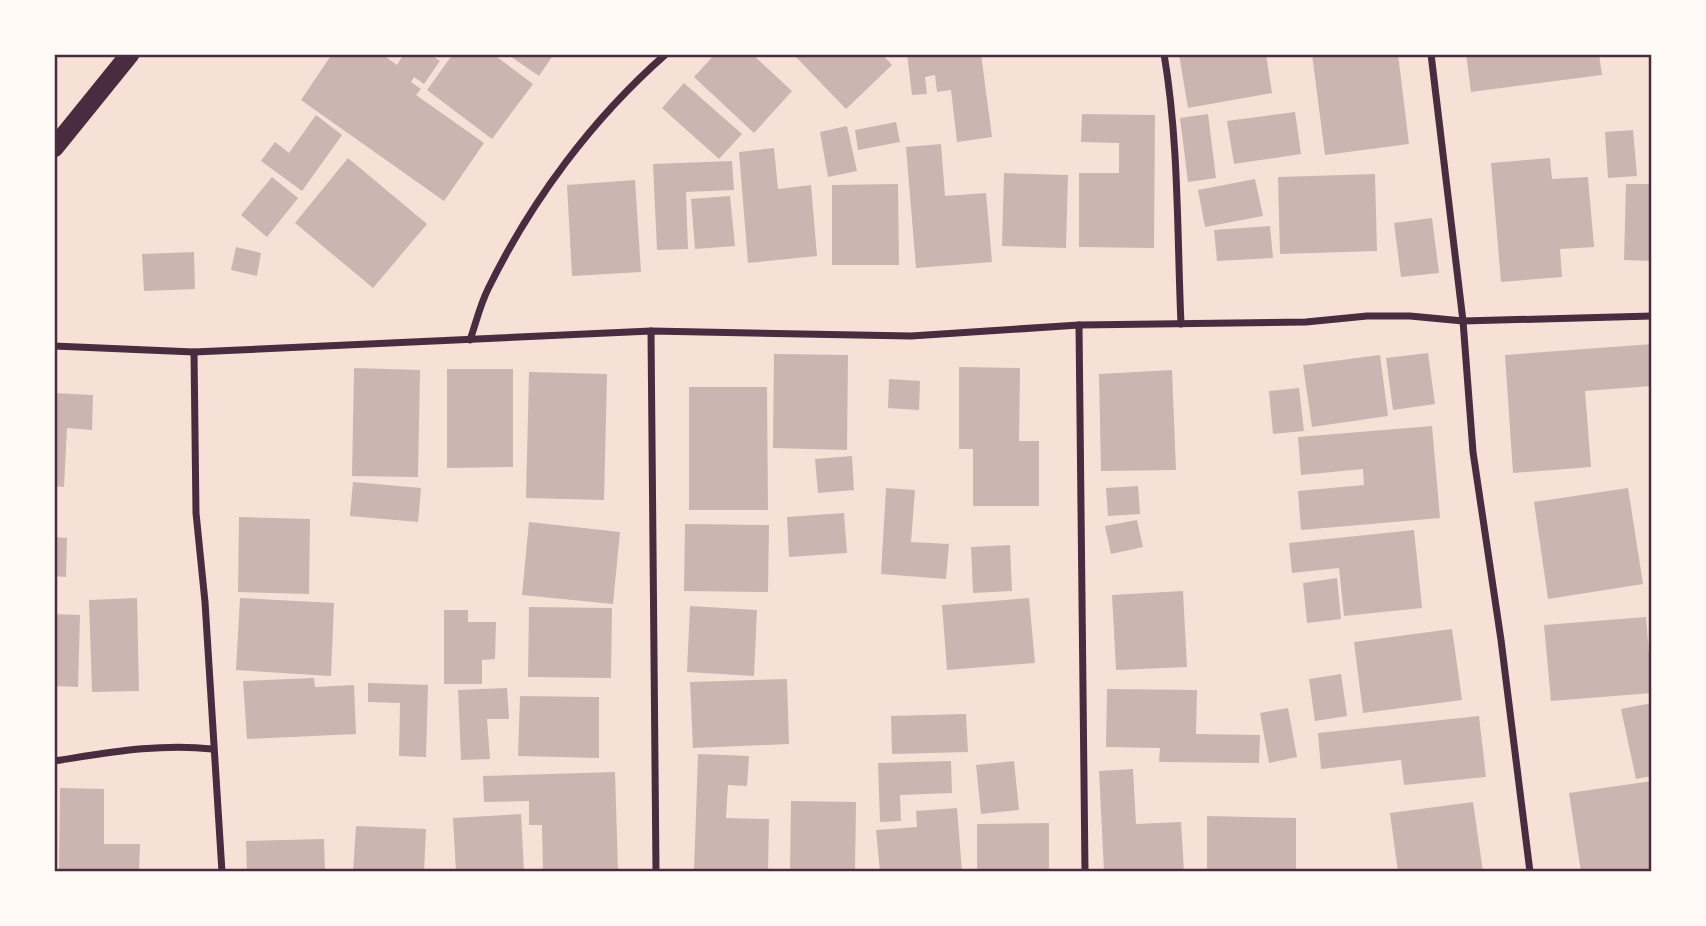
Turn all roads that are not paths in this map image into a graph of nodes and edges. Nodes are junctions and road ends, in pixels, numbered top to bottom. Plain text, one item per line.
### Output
1 (130, 54) edge
2 (666, 54) edge
3 (1164, 54) edge
4 (1431, 54) edge
5 (54, 148) edge
6 (1652, 316) edge
7 (1463, 321) junction
8 (1181, 324) junction
9 (1080, 325) junction
10 (652, 331) junction
11 (471, 340) junction
12 (54, 346) edge
13 (194, 352) junction
14 (212, 749) junction
15 (54, 761) edge
16 (222, 872) edge
17 (656, 872) edge
18 (1086, 872) edge
19 (1530, 872) edge

1 - 5 highway
2 - 11 street
3 - 8 street
4 - 7 street
6 - 7 street
7 - 8 street
7 - 19 street
8 - 9 street
9 - 10 street
9 - 18 street
10 - 11 street
10 - 17 street
11 - 13 street
12 - 13 street
13 - 14 street
14 - 15 street
14 - 16 street

